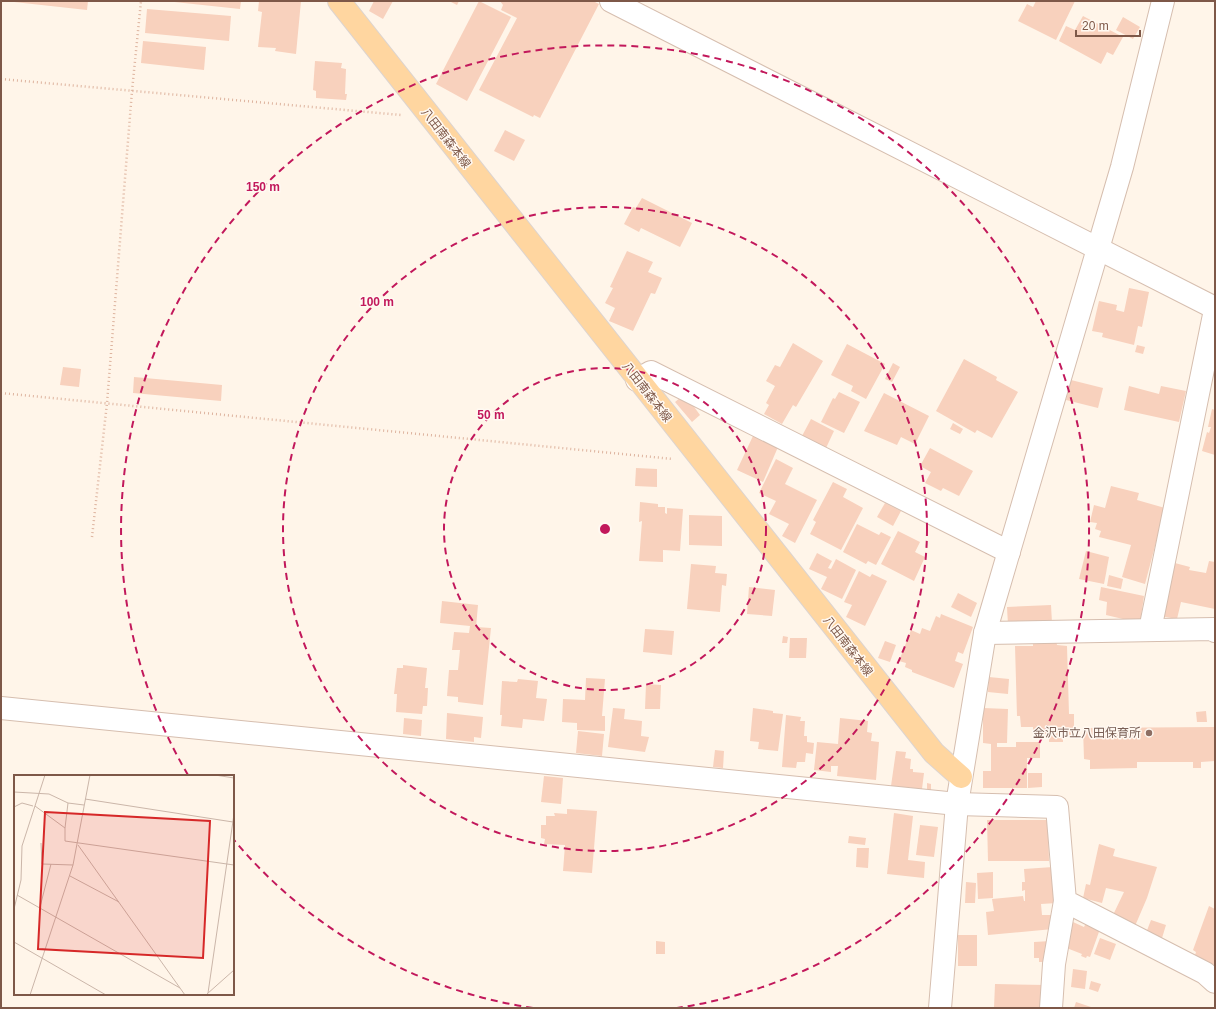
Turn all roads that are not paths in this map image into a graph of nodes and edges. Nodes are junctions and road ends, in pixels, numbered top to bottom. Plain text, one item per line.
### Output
1 (339, 1) edge
2 (611, 1) edge
3 (1163, 1) edge
4 (1098, 250) junction
5 (1215, 309) edge
6 (637, 380) junction
7 (1009, 552) junction
8 (1150, 630) junction
9 (1215, 631) edge
10 (985, 633) junction
11 (1, 708) edge
12 (961, 777) junction
13 (957, 804) junction
14 (1065, 901) junction
15 (1215, 982) edge
16 (940, 1008) edge
17 (1051, 1008) edge

1 - 6 main road, 八田南森本線
2 - 4 street
3 - 4 street
4 - 5 street
4 - 7 street
5 - 8 street
6 - 7 street
6 - 12 main road, 八田南森本線
7 - 10 street
8 - 9 street
8 - 10 street
10 - 12 street
11 - 13 street
12 - 13 street
13 - 14 street
13 - 16 street
14 - 15 street
14 - 17 street

